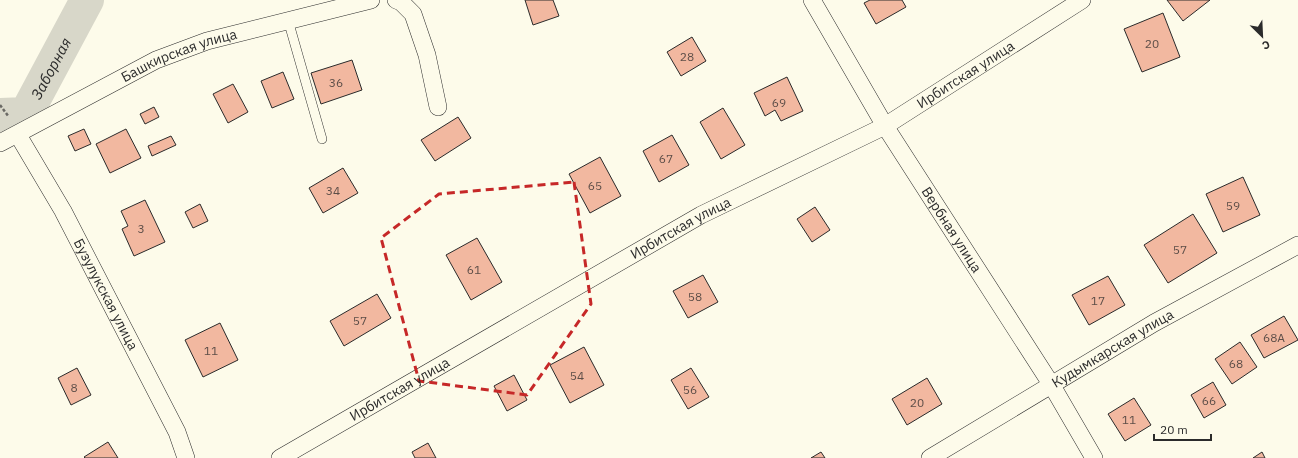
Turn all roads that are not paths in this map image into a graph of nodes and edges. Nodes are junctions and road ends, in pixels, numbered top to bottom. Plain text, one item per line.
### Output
1 (371, 0) edge
2 (396, 0) edge
3 (812, 0) edge
4 (1082, 0) edge
5 (288, 20) junction
6 (438, 107) dead end
7 (885, 126) junction
8 (18, 134) junction
9 (322, 139) dead end
10 (0, 143) edge
11 (1298, 245) edge
12 (1051, 384) junction
13 (186, 458) edge
14 (280, 458) edge
15 (930, 458) edge
16 (1094, 458) edge

1 - 5 street, Башкирская улица
2 - 6 street
3 - 7 street, Вербная улица
4 - 7 street, Ирбитская улица
5 - 8 street, Башкирская улица
5 - 9 lane
7 - 12 street, Вербная улица
7 - 14 street, Ирбитская улица
8 - 10 street, Башкирская улица
8 - 13 street, Бузулукская улица
11 - 12 street, Кудымкарская улица
12 - 15 street, Кудымкарская улица
12 - 16 street, Вербная улица

